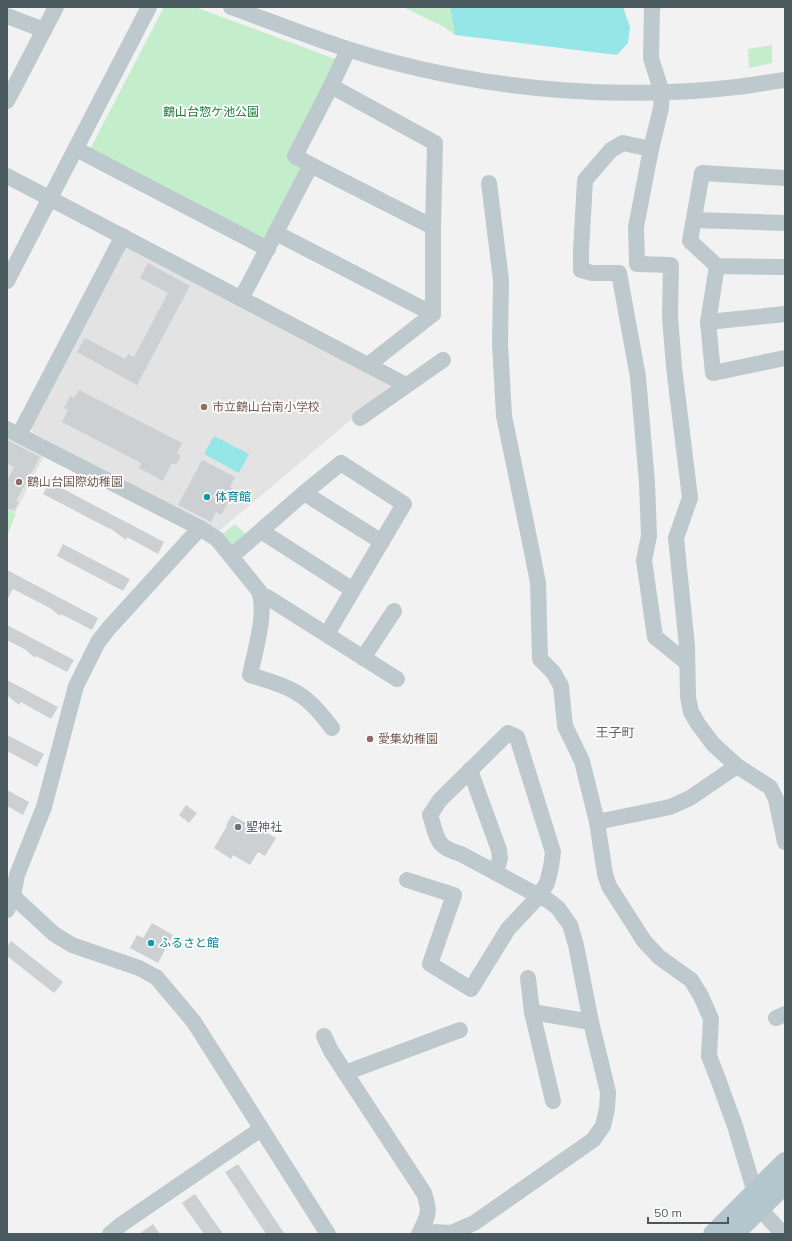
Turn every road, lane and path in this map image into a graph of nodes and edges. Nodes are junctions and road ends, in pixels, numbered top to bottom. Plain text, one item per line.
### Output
1 (56, 7) edge
2 (149, 7) edge
3 (231, 7) edge
4 (653, 7) edge
5 (7, 16) edge
6 (44, 30) junction
7 (348, 50) junction
8 (785, 80) edge
9 (332, 86) junction
10 (8, 96) edge
11 (76, 149) junction
12 (651, 149) junction
13 (311, 165) junction
14 (7, 176) edge
15 (785, 178) edge
16 (489, 183) dead end
17 (50, 199) junction
18 (694, 220) junction
19 (785, 223) edge
20 (433, 226) junction
21 (276, 233) junction
22 (123, 236) junction
23 (268, 249) junction
24 (717, 266) junction
25 (785, 267) edge
26 (7, 281) edge
27 (241, 298) junction
28 (433, 314) junction
29 (785, 314) edge
30 (708, 322) junction
31 (785, 358) edge
32 (443, 360) dead end
33 (368, 365) junction
34 (406, 385) junction
35 (360, 418) dead end
36 (13, 432) edge
37 (304, 493) junction
38 (200, 528) junction
39 (261, 531) junction
40 (382, 542) junction
41 (232, 556) junction
42 (353, 590) junction
43 (261, 596) junction
44 (394, 611) dead end
45 (327, 634) junction
46 (363, 658) junction
47 (686, 662) junction
48 (397, 679) dead end
49 (332, 728) dead end
50 (737, 766) junction
51 (470, 770) junction
52 (597, 822) junction
53 (785, 842) edge
54 (496, 873) junction
55 (407, 880) dead end
56 (539, 896) junction
57 (10, 903) edge
58 (528, 978) dead end
59 (532, 1012) junction
60 (591, 1022) junction
61 (460, 1030) dead end
62 (324, 1036) dead end
63 (345, 1073) junction
64 (553, 1101) dead end
65 (261, 1129) junction
66 (781, 1177) edge
67 (758, 1201) junction
68 (110, 1234) edge
69 (328, 1234) edge
70 (419, 1234) edge
71 (430, 1234) edge
72 (713, 1234) edge
73 (734, 1234) edge
74 (782, 1234) edge

1 - 6 street
2 - 11 street
3 - 7 street
4 - 12 street
5 - 6 street
6 - 10 street
7 - 8 street
7 - 9 street
9 - 13 street
9 - 20 street
11 - 17 street
11 - 23 street
12 - 47 street
12 - 47 street
13 - 20 street
13 - 21 street
14 - 17 street
15 - 18 street
16 - 52 street
17 - 22 street
17 - 26 street
18 - 19 street
18 - 24 street
20 - 28 street
21 - 23 street
21 - 28 street
22 - 27 street
22 - 36 street
23 - 27 street
24 - 25 street
24 - 30 street
27 - 33 street
28 - 33 street
29 - 30 street
30 - 31 street
32 - 34 street
33 - 34 street
34 - 35 street
36 - 38 street
37 - 39 street
37 - 40 street
37 - 40 street
38 - 41 street
38 - 57 street
39 - 41 street
39 - 42 street
40 - 42 street
41 - 43 street
42 - 45 street
43 - 45 street
43 - 49 street
44 - 46 street
45 - 46 street
46 - 48 street
47 - 50 street
50 - 52 street
50 - 53 street
51 - 54 street
51 - 54 street
51 - 56 street
52 - 67 street
54 - 56 street
55 - 56 street
56 - 60 street
57 - 65 street
58 - 59 street
59 - 60 street
59 - 64 street
60 - 71 street
61 - 63 street
62 - 63 street
63 - 70 street
65 - 68 street
65 - 69 street
66 - 67 main road
67 - 72 main road
67 - 73 main road
67 - 74 street

